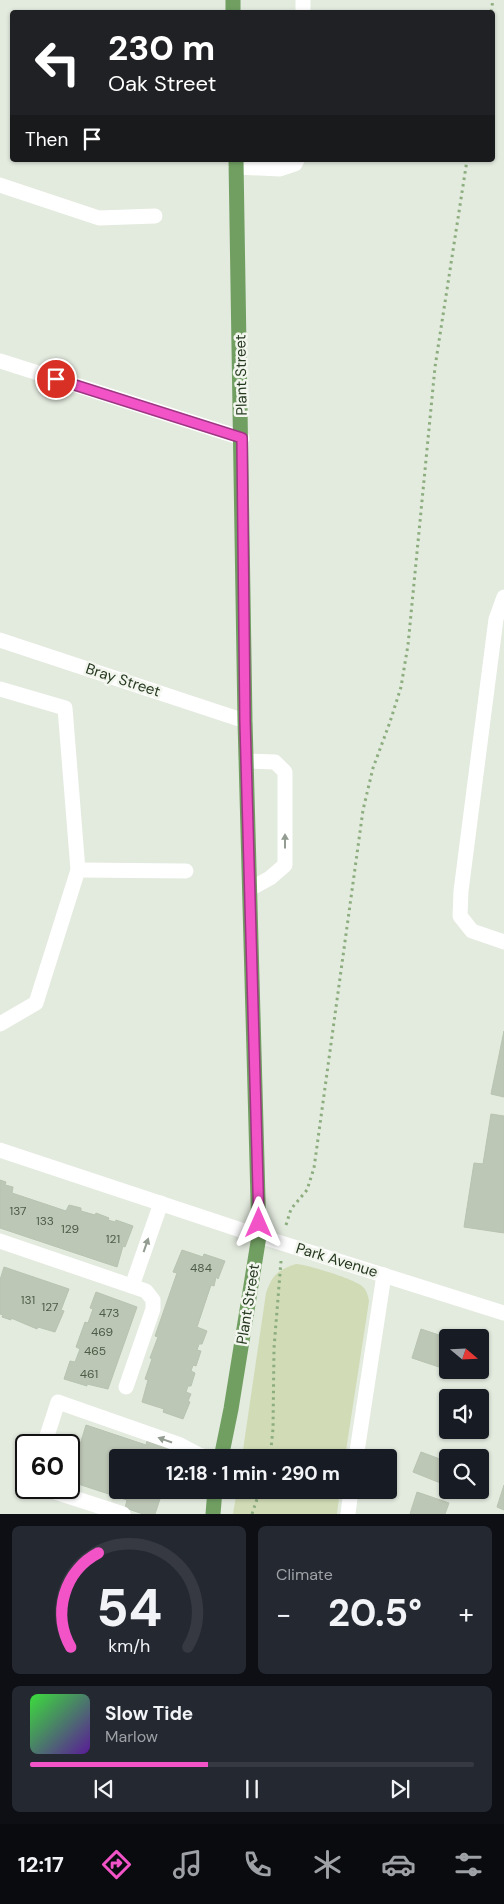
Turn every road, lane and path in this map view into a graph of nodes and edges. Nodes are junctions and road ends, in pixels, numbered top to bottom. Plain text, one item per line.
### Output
1 (296, 162) edge
2 (467, 162) edge
3 (236, 164) edge
4 (0, 185) edge
5 (155, 216) dead end
6 (0, 361) edge
7 (242, 438) junction
8 (504, 597) edge
9 (0, 640) edge
10 (0, 689) edge
11 (245, 721) junction
12 (246, 761) junction
13 (78, 870) junction
14 (186, 871) dead end
15 (250, 889) junction
16 (504, 942) edge
17 (0, 1024) edge
18 (0, 1150) edge
19 (161, 1204) junction
20 (259, 1236) junction
21 (0, 1241) edge
22 (283, 1243) junction
23 (384, 1275) junction
24 (132, 1286) junction
25 (504, 1313) edge
26 (126, 1387) dead end
27 (48, 1434) edge
28 (188, 1449) edge
29 (223, 1449) edge
30 (271, 1449) edge
31 (357, 1449) edge
32 (77, 1499) edge
33 (214, 1499) edge
34 (257, 1499) edge
35 (350, 1499) edge
36 (123, 1514) edge
37 (213, 1514) edge
38 (252, 1514) edge
39 (348, 1514) edge

1 - 3 street
2 - 22 path
3 - 7 main road, Plant Street
4 - 5 street
6 - 7 street
7 - 11 main road, Plant Street
8 - 16 street
9 - 11 street, Bray Street
10 - 13 street
11 - 12 main road, Plant Street
12 - 15 main road, Plant Street
15 -> 12 street
13 - 14 street
13 - 17 street
15 - 20 main road, Plant Street
18 - 19 street, Park Avenue
19 - 20 street, Park Avenue
24 -> 19 street
20 - 22 street, Park Avenue
20 - 29 main road, Plant Street
21 - 24 street
22 - 23 street, Park Avenue
22 - 30 path
23 - 25 street, Park Avenue
23 - 31 street
24 - 26 street
28 -> 27 street
32 - 36 street
33 - 37 main road
34 - 38 path
35 - 39 street

